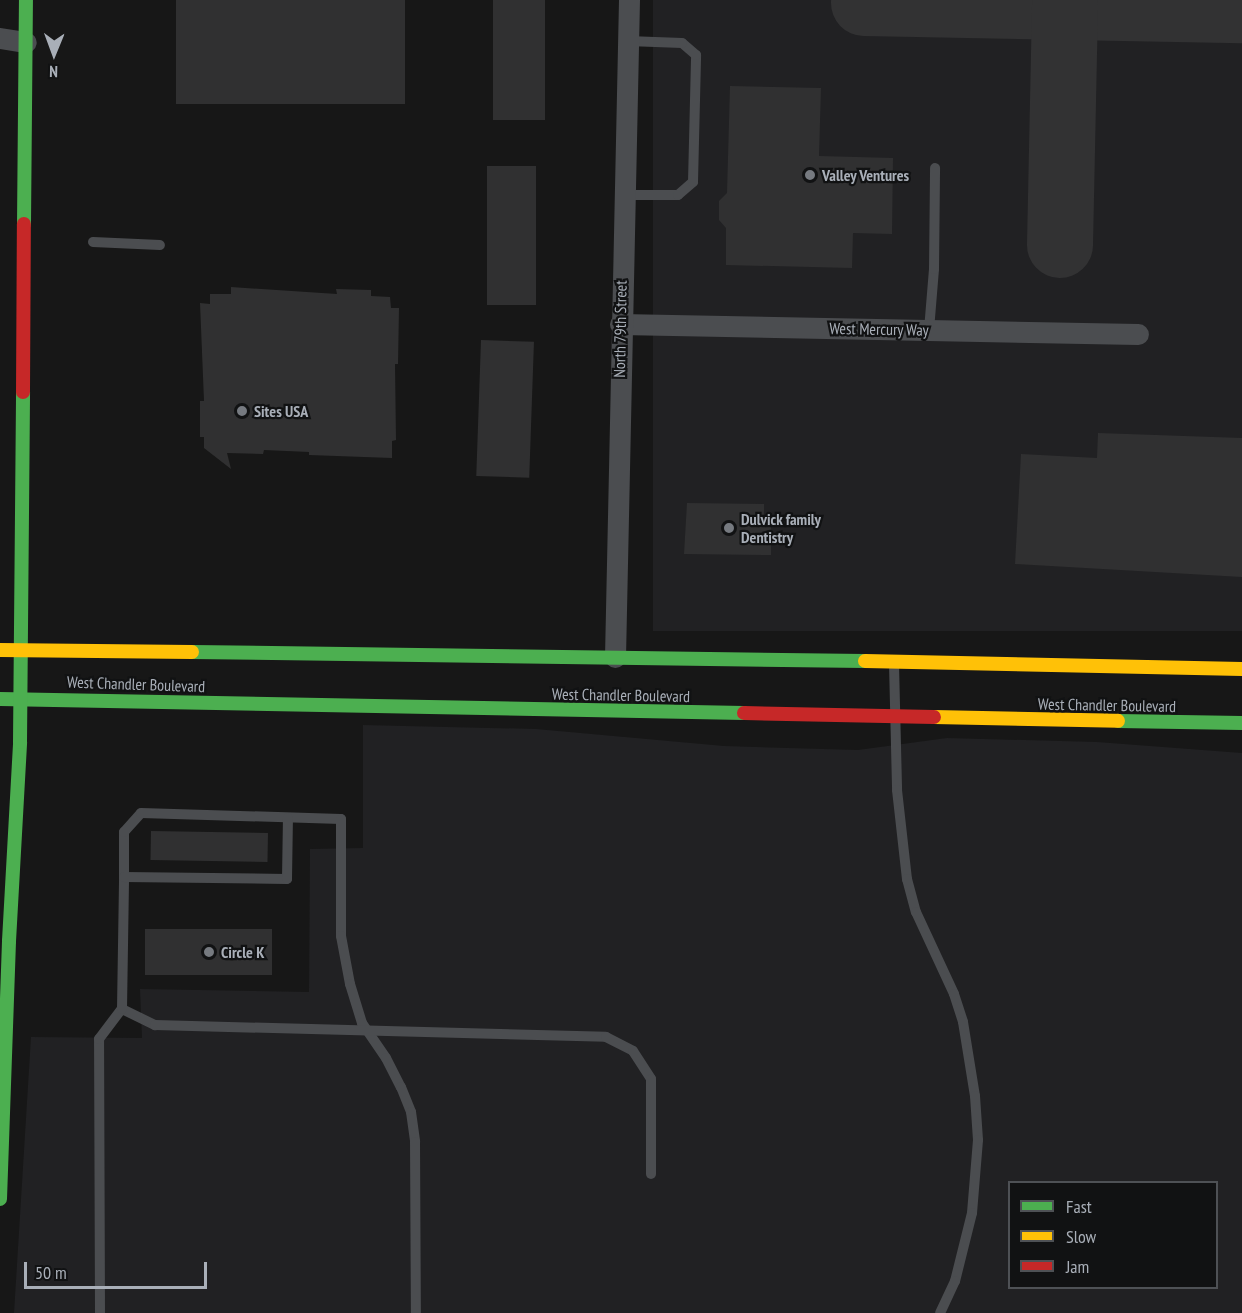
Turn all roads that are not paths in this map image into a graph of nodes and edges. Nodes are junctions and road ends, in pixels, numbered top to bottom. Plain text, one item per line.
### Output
1 (26, 0) edge
2 (629, 0) edge
3 (0, 38) edge
4 (628, 41) junction
5 (26, 42) junction
6 (935, 168) dead end
7 (624, 195) junction
8 (93, 242) dead end
9 (160, 245) dead end
10 (620, 324) junction
11 (929, 330) junction
12 (1138, 334) dead end
13 (0, 650) edge
14 (21, 650) junction
15 (615, 657) junction
16 (894, 661) junction
17 (1242, 669) edge
18 (0, 699) edge
19 (20, 699) junction
20 (895, 717) junction
21 (1242, 723) edge
22 (288, 818) junction
23 (124, 877) junction
24 (122, 1009) junction
25 (368, 1031) junction
26 (651, 1174) dead end
27 (0, 1199) edge
28 (100, 1313) edge
29 (417, 1313) edge
30 (940, 1313) edge

1 - 5 main road
2 - 4 street, North 79th Street
3 - 5 street
4 - 7 street, North 79th Street
4 - 7 lane
5 - 14 main road
6 - 11 lane
7 - 10 street, North 79th Street
8 - 9 lane
10 - 11 street, West Mercury Way
10 - 15 street, North 79th Street
11 - 12 street, West Mercury Way
13 - 14 main road, West Chandler Boulevard
14 - 15 main road, West Chandler Boulevard
14 - 19 main road
15 - 16 main road, West Chandler Boulevard
16 - 17 main road, West Chandler Boulevard
16 - 20 lane
18 - 19 main road, West Chandler Boulevard
19 - 20 main road, West Chandler Boulevard
19 - 27 main road
20 - 21 main road, West Chandler Boulevard
20 - 30 lane
22 - 23 lane
22 - 23 lane
22 - 25 lane
23 - 24 lane
24 - 25 lane
24 - 28 lane
25 - 26 lane
25 - 29 lane

